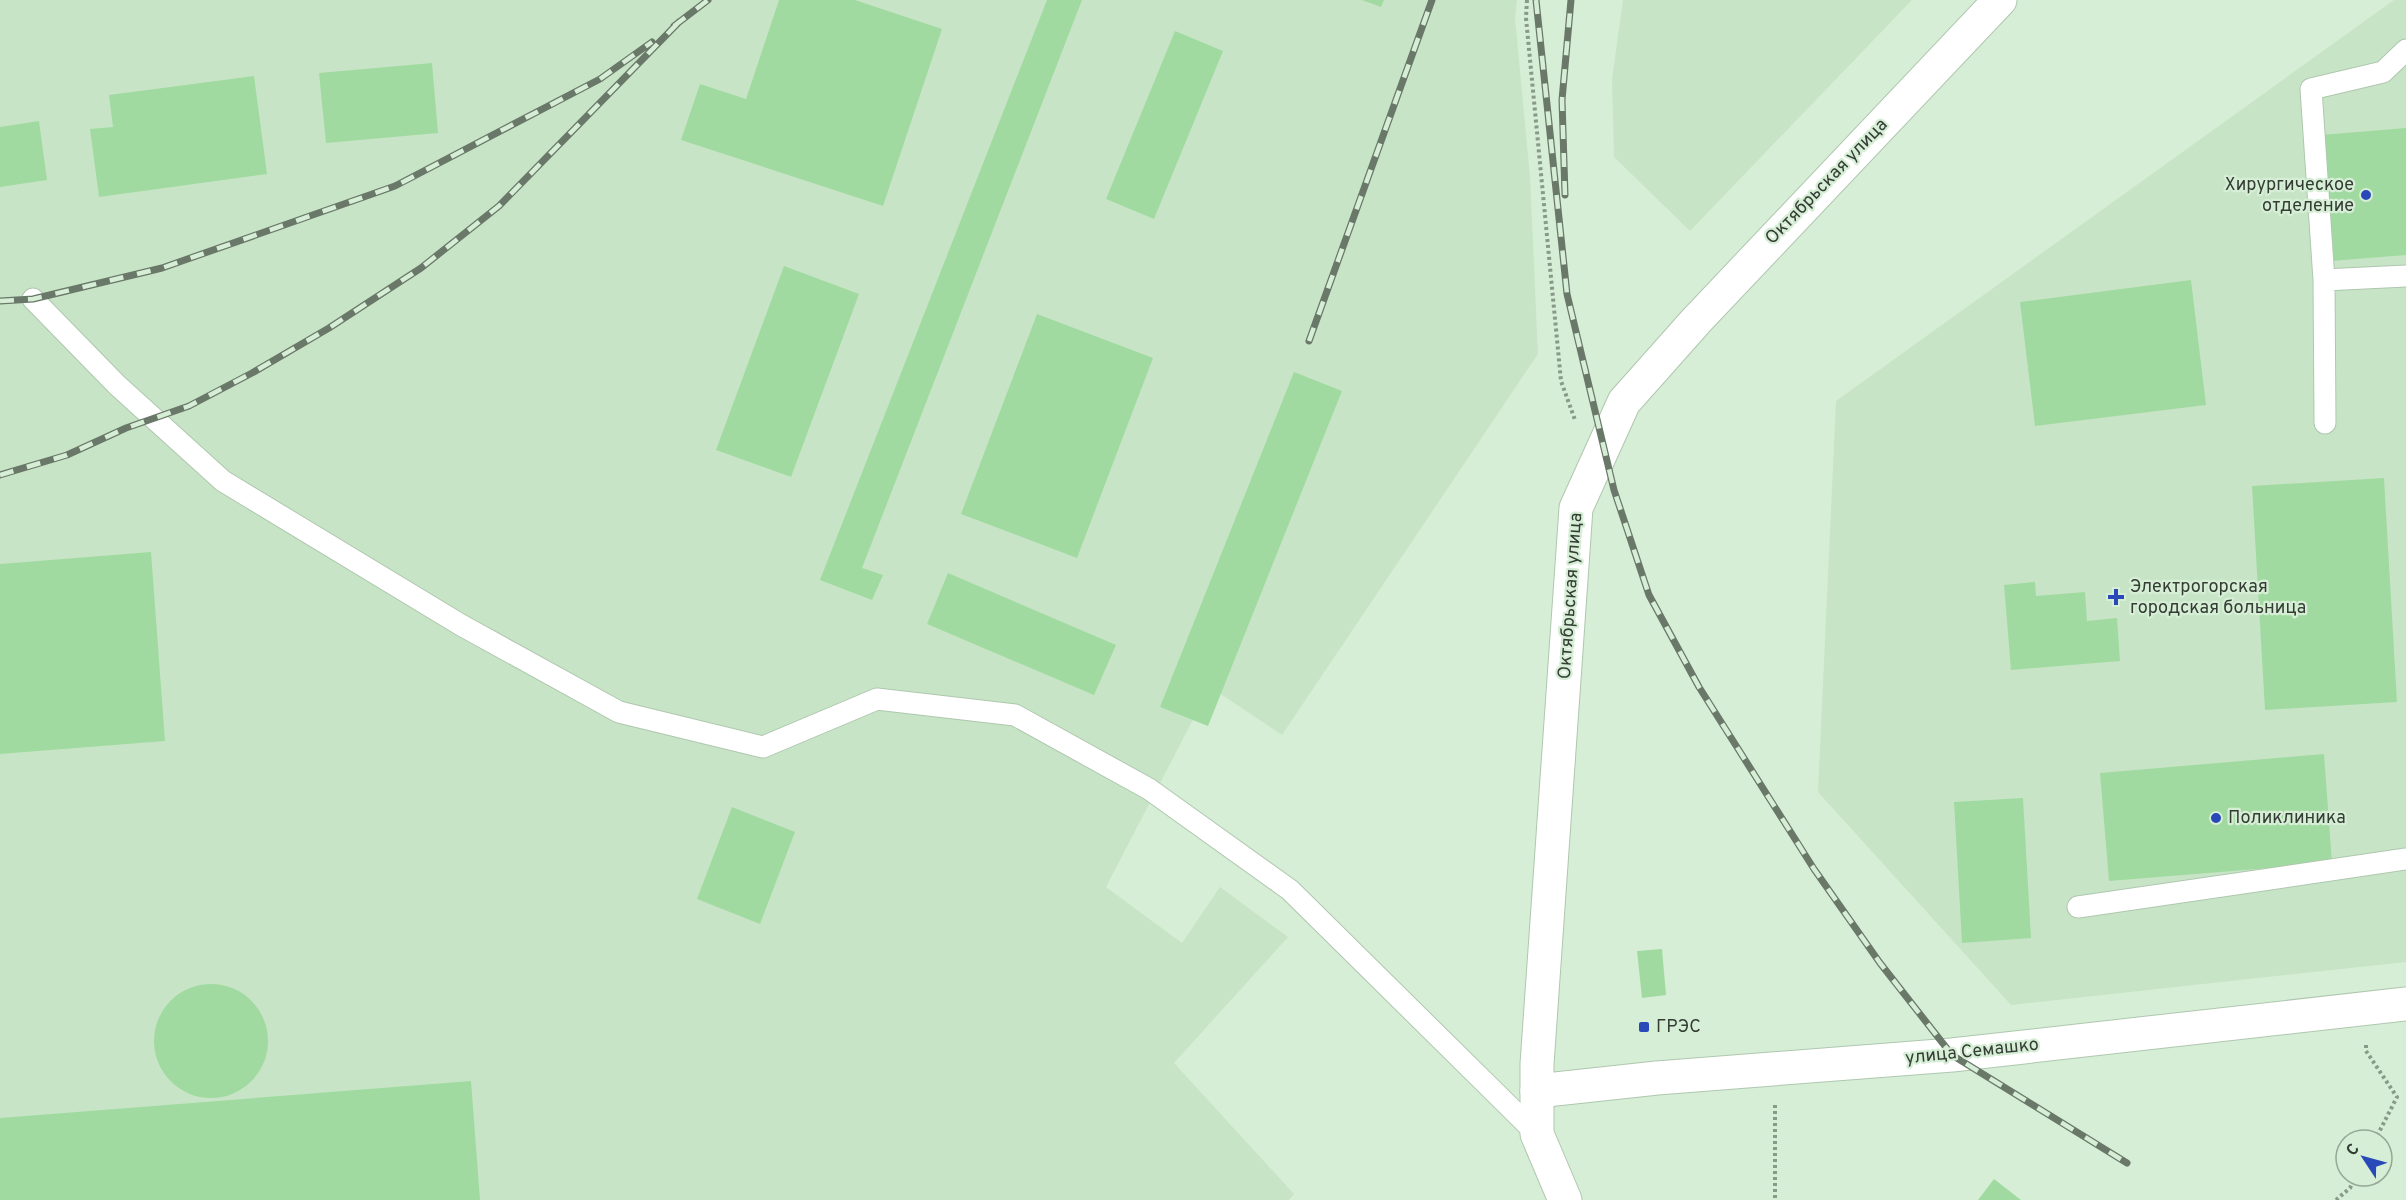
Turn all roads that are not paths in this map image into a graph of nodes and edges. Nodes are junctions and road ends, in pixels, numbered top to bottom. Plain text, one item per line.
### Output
1 (2000, 0) edge
2 (2406, 50) edge
3 (2406, 276) edge
4 (2324, 280) junction
5 (33, 299) dead end
6 (2325, 423) dead end
7 (2406, 859) edge
8 (2078, 907) dead end
9 (2406, 1004) edge
10 (1537, 1091) junction
11 (1537, 1134) junction
12 (1565, 1200) edge

1 - 10 street, Октябрьская улица
2 - 4 lane
3 - 4 lane
4 - 6 lane
5 - 11 lane
7 - 8 lane
9 - 10 street, улица Семашко
10 - 11 street, Октябрьская улица
11 - 12 street, Октябрьская улица

